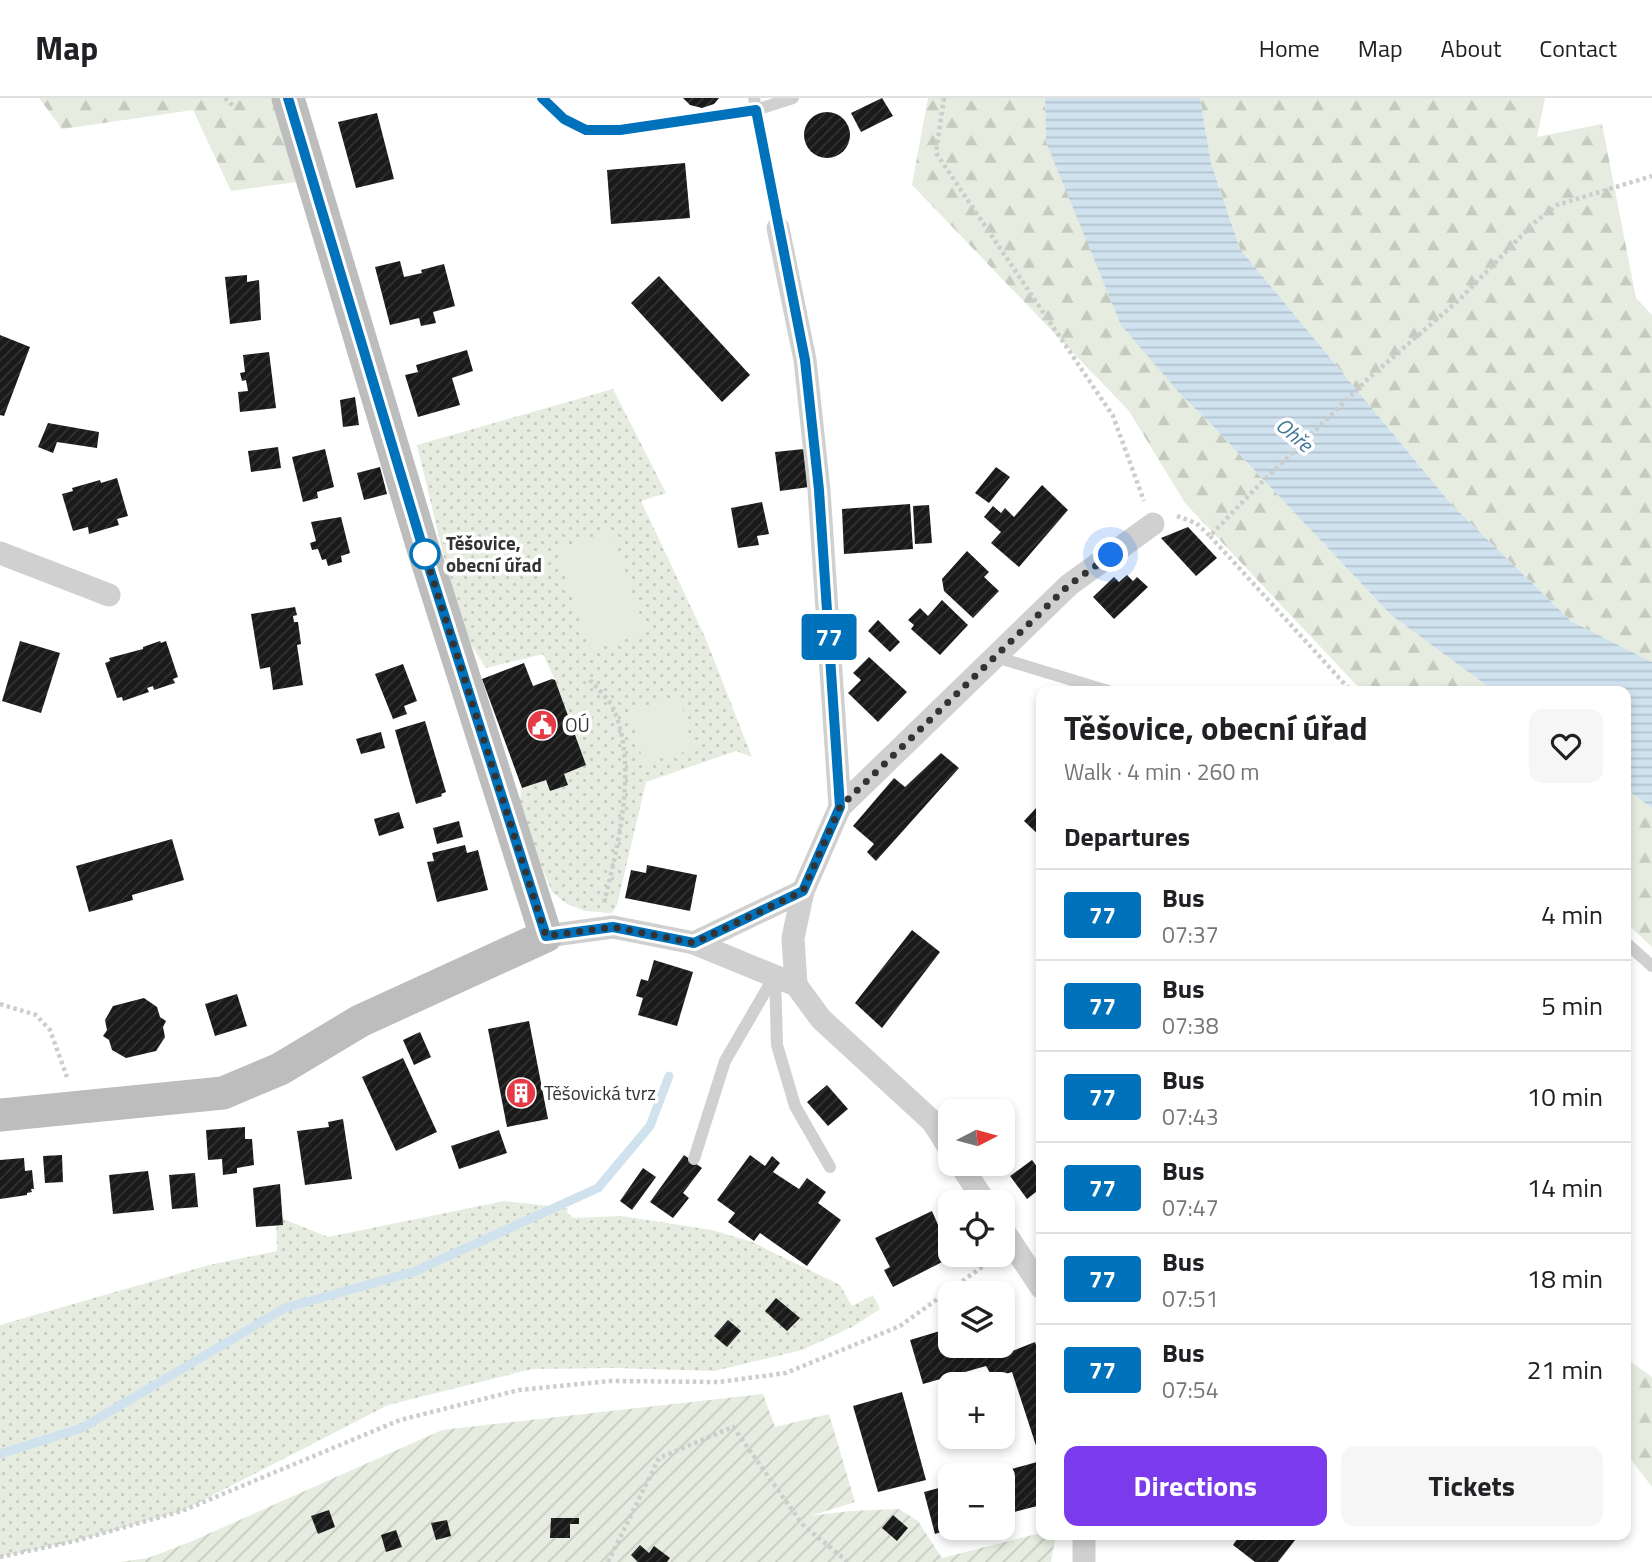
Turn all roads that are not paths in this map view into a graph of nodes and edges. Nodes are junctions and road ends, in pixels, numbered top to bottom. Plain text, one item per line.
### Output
1 (288, 98) edge
2 (542, 98) edge
3 (793, 98) edge
4 (755, 104) edge
5 (778, 229) joint
6 (1153, 524) road end
7 (0, 552) edge
8 (109, 595) dead end
9 (996, 657) junction
10 (1092, 686) edge
11 (840, 807) junction
12 (803, 891) junction
13 (546, 936) junction
14 (694, 943) junction
15 (1631, 947) edge
16 (1652, 966) edge
17 (775, 975) junction
18 (796, 985) junction
19 (0, 1115) edge
20 (938, 1130) edge
21 (694, 1159) dead end
22 (830, 1167) dead end
23 (1015, 1248) edge
24 (1036, 1280) edge
25 (1084, 1540) edge
26 (1084, 1562) edge

1 - 13 street
2 - 4 lane
3 - 4 lane
4 - 5 lane
5 - 11 street
6 - 9 street
7 - 8 street
9 - 10 lane
9 - 11 street
11 - 12 street
12 - 14 street
12 - 18 street
13 - 14 street
13 - 19 street
14 - 17 street
15 - 16 lane
17 - 18 street
17 - 21 lane
17 - 22 lane
18 - 20 street
23 - 24 street
25 - 26 street

